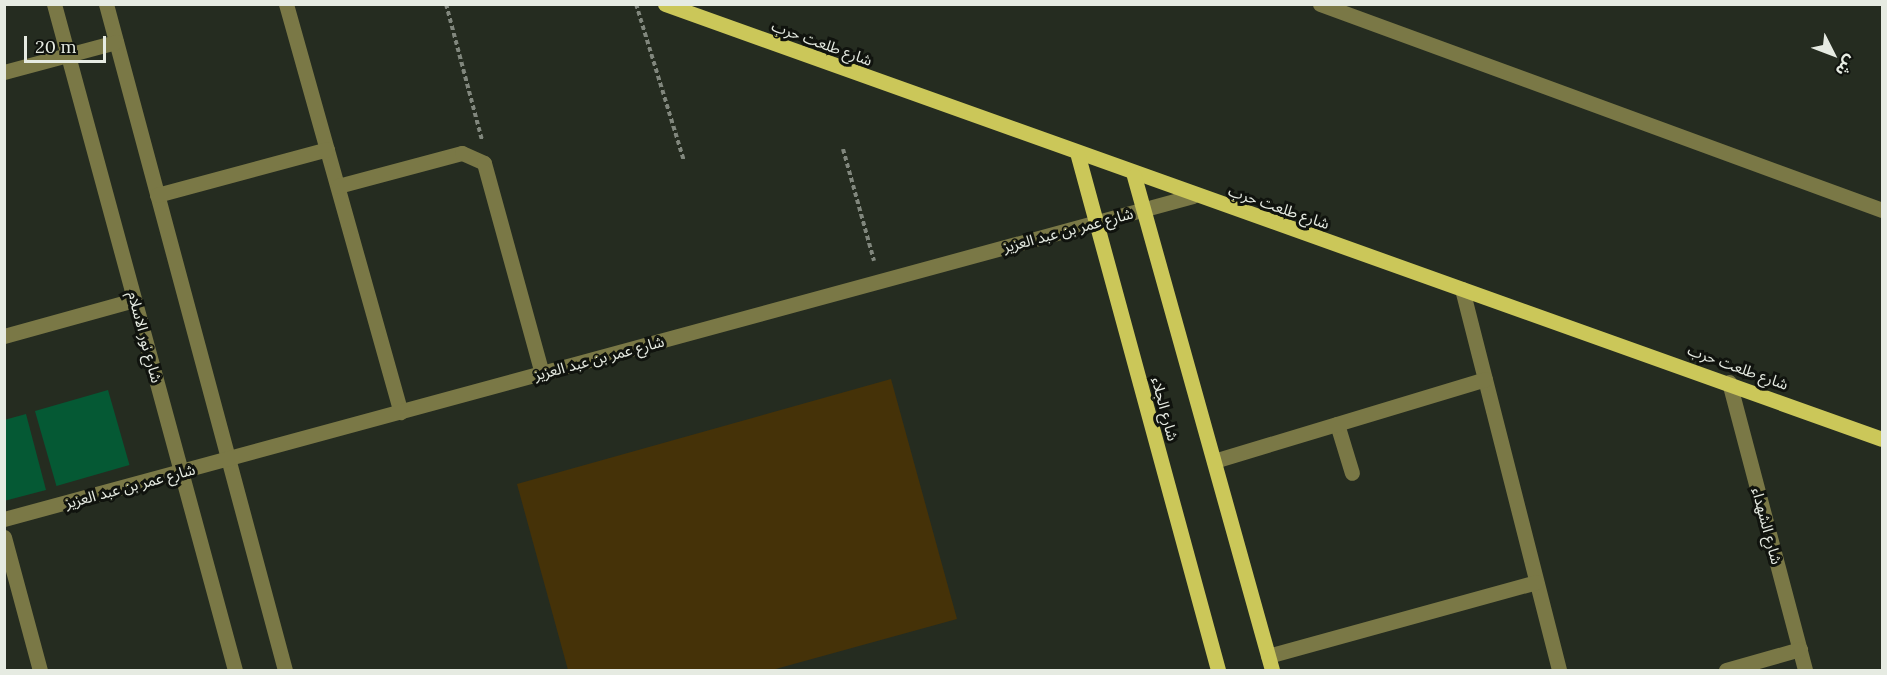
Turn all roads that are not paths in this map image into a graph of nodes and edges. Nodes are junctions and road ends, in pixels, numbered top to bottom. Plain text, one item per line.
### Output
1 (54, 4) edge
2 (106, 4) edge
3 (286, 4) edge
4 (665, 4) edge
5 (1320, 4) edge
6 (116, 42) junction
7 (68, 55) junction
8 (4, 72) edge
9 (327, 149) junction
10 (1078, 156) junction
11 (1134, 176) junction
12 (338, 186) junction
13 (157, 195) junction
14 (1193, 196) junction
15 (1143, 210) junction
16 (1882, 210) edge
17 (1096, 223) junction
18 (1462, 289) junction
19 (134, 300) junction
20 (4, 336) edge
21 (542, 374) junction
22 (1485, 380) junction
23 (1729, 382) junction
24 (402, 412) junction
25 (1337, 424) junction
26 (1882, 439) edge
27 (228, 459) junction
28 (1214, 461) junction
29 (181, 472) junction
30 (1352, 473) dead end
31 (4, 519) edge
32 (4, 537) edge
33 (1536, 582) junction
34 (1800, 649) junction
35 (1270, 663) edge
36 (40, 670) edge
37 (235, 670) edge
38 (285, 670) edge
39 (1218, 670) edge
40 (1558, 670) edge
41 (1726, 670) edge
42 (1805, 670) edge

1 - 7 street, شارع نور الاسلام
2 - 6 street
3 - 9 street
4 - 10 main road, شارع طلعت حرب
5 - 16 street
6 - 7 street
6 - 13 street
7 - 8 street
7 - 19 street, شارع نور الاسلام
9 - 12 street
9 - 13 street
10 - 11 main road, شارع طلعت حرب
10 - 17 main road, شارع الجلاء
11 - 14 main road, شارع طلعت حرب
11 - 15 main road
12 - 21 street
12 - 24 street
13 - 27 street
14 - 15 street, شارع عمر بن عبد العزيز
14 - 18 main road, شارع طلعت حرب
15 - 17 street, شارع عمر بن عبد العزيز
15 - 28 main road
17 - 21 street, شارع عمر بن عبد العزيز
17 - 39 main road, شارع الجلاء
18 - 22 street
18 - 23 main road, شارع طلعت حرب
19 - 20 street
19 - 29 street, شارع نور الاسلام
21 - 24 street, شارع عمر بن عبد العزيز
22 - 25 street
22 - 33 street
23 - 26 main road, شارع طلعت حرب
23 - 34 street, شارع الشهداء
24 - 27 street, شارع عمر بن عبد العزيز
25 - 28 street
25 - 30 street
27 - 29 street, شارع عمر بن عبد العزيز
27 - 38 street
28 - 35 main road
29 - 31 street, شارع عمر بن عبد العزيز
29 - 37 street, شارع نور الاسلام
32 - 36 street
33 - 35 street
33 - 40 street
34 - 41 street
34 - 42 street, شارع الشهداء

